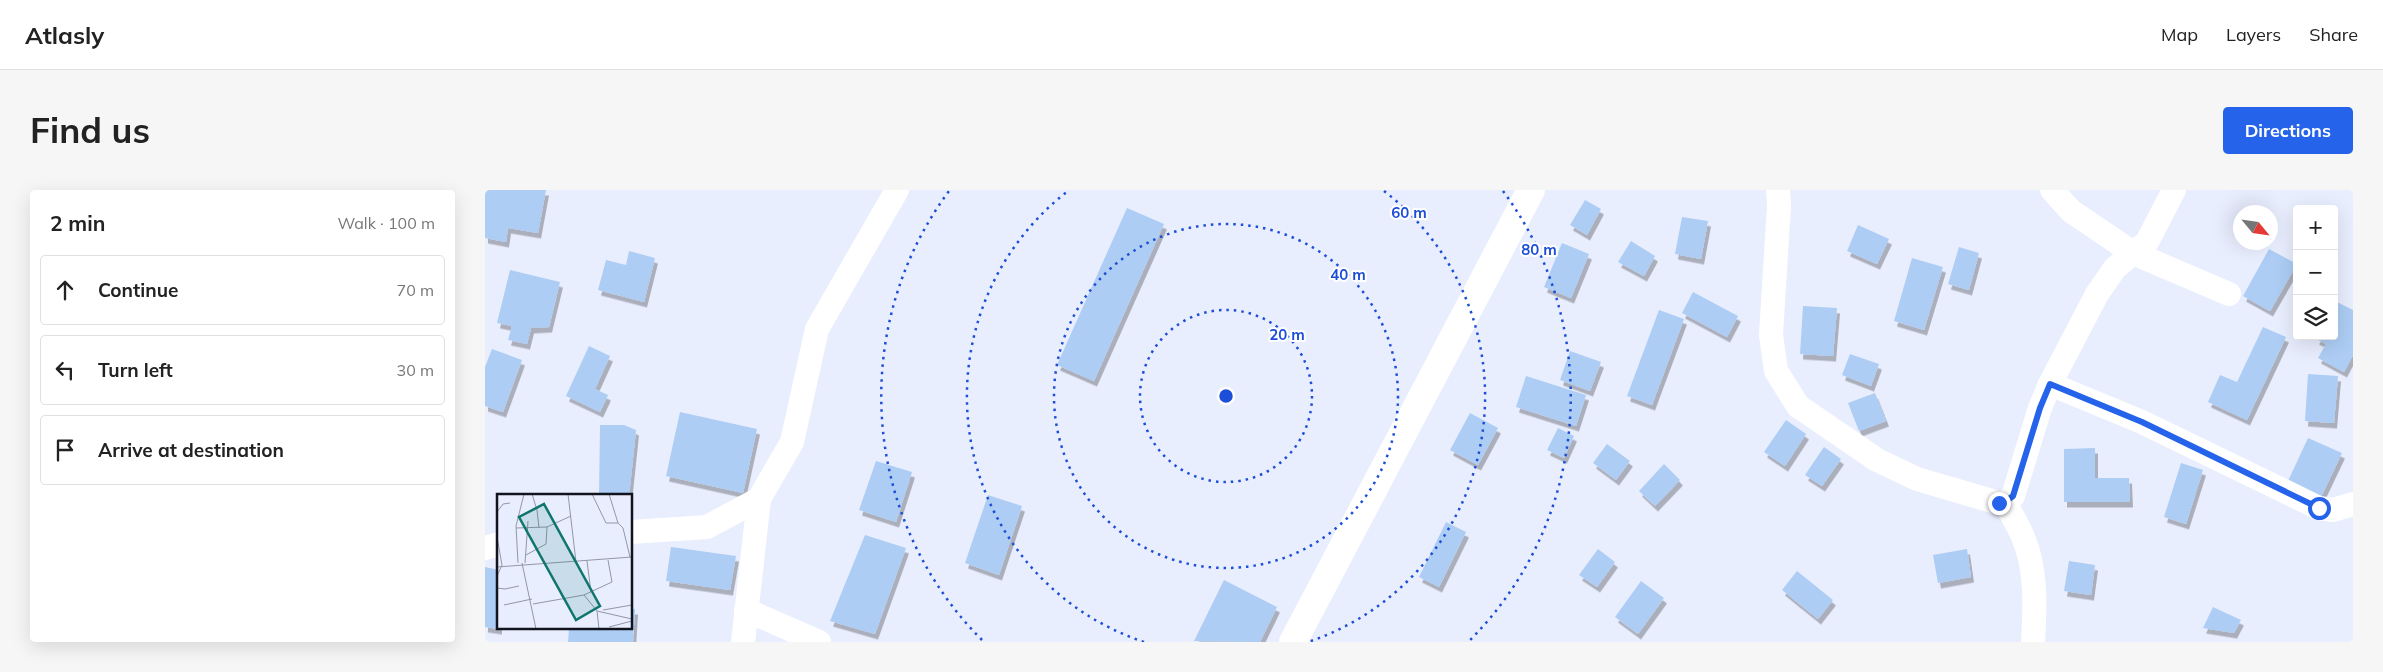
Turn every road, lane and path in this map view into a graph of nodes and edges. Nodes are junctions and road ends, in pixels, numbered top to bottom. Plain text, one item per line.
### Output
1 (897, 190) edge
2 (1531, 190) edge
3 (1777, 190) edge
4 (2052, 190) edge
5 (2174, 190) edge
6 (2133, 254) junction
7 (2229, 294) dead end
8 (2050, 384) junction
9 (759, 499) junction
10 (2005, 502) junction
11 (2353, 504) edge
12 (633, 532) edge
13 (746, 610) junction
14 (1297, 641) edge
15 (743, 642) edge
16 (819, 642) edge
17 (2033, 642) edge

1 - 9 street
2 - 14 street
3 - 10 street
4 - 6 street
5 - 6 street
6 - 7 street
6 - 8 street
8 - 10 street
8 - 11 street
9 - 12 street
9 - 13 street
10 - 17 street
13 - 15 street
13 - 16 street

